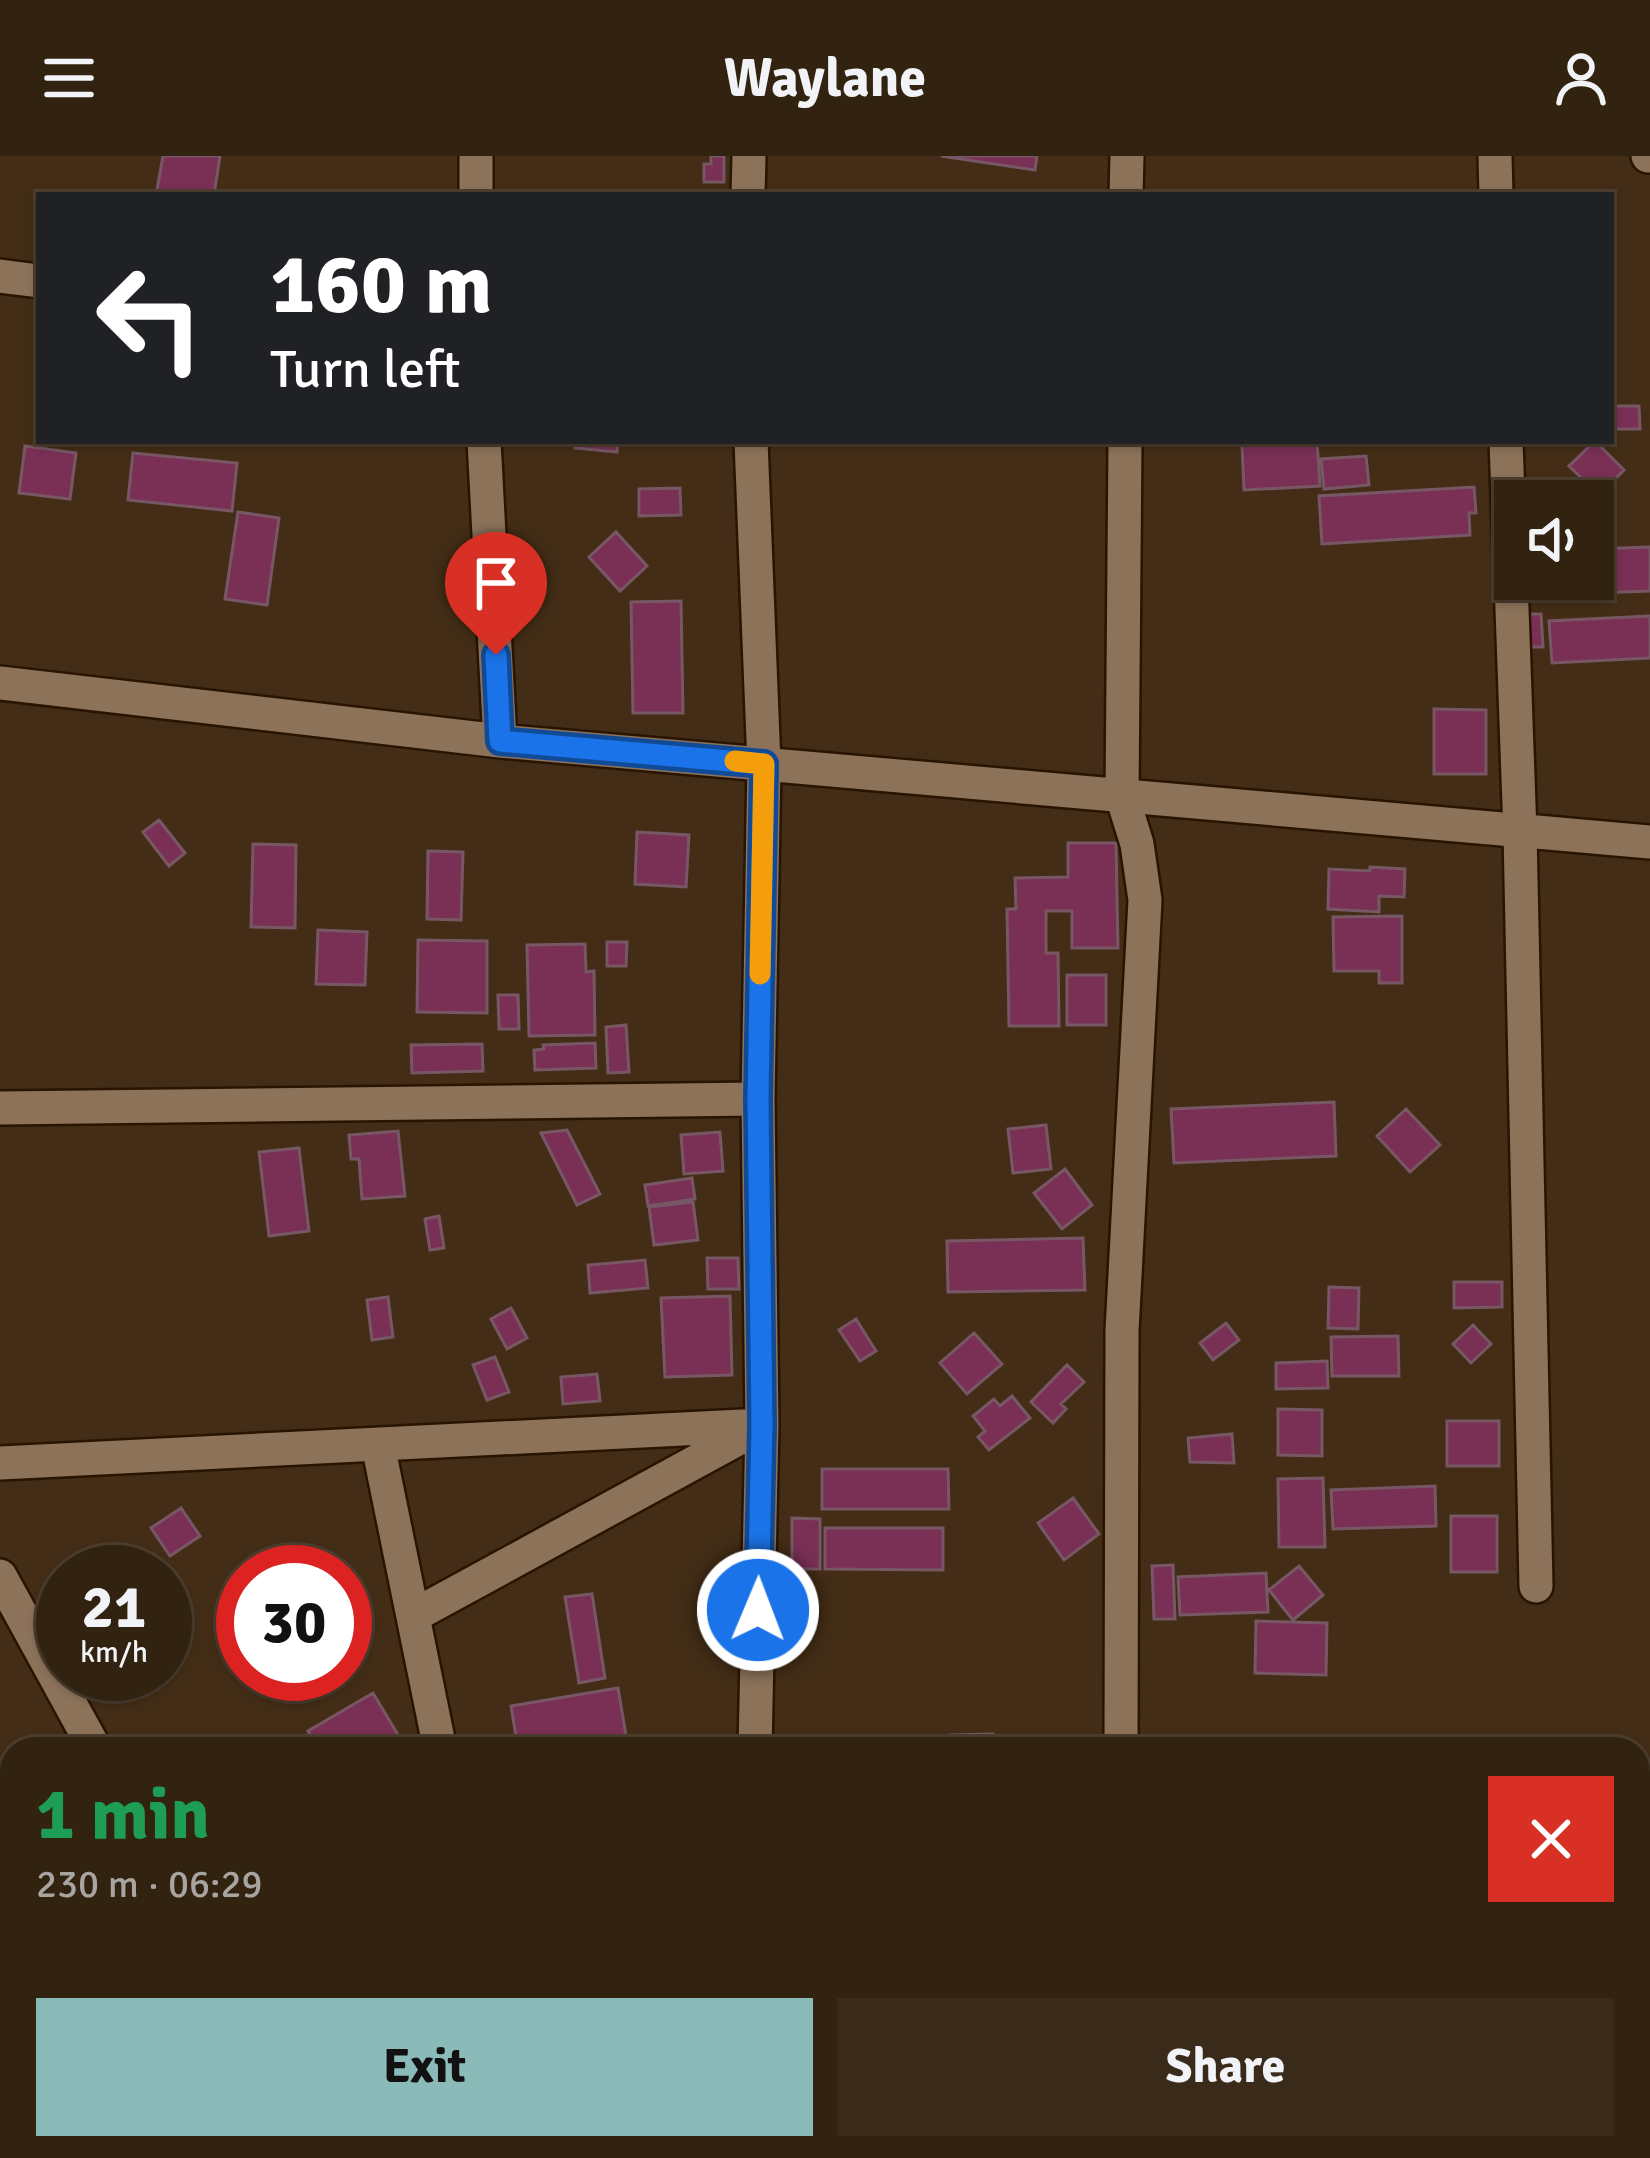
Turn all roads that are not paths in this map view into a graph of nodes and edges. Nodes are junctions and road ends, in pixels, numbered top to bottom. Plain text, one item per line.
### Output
1 (476, 156) edge
2 (748, 156) edge
3 (1126, 156) edge
4 (1495, 156) edge
5 (476, 192) edge
6 (748, 192) edge
7 (1126, 192) edge
8 (1496, 192) edge
9 (0, 276) edge
10 (36, 280) edge
11 (484, 444) edge
12 (751, 444) edge
13 (1125, 444) edge
14 (1506, 444) edge
15 (0, 683) edge
16 (500, 741) junction
17 (764, 764) junction
18 (1122, 796) junction
19 (1520, 832) junction
20 (1650, 842) edge
21 (758, 1099) junction
22 (0, 1108) edge
23 (762, 1425) junction
24 (378, 1444) junction
25 (0, 1463) edge
26 (0, 1576) edge
27 (1536, 1586) dead end
28 (413, 1616) junction
29 (14, 1633) edge
30 (86, 1737) edge
31 (438, 1737) edge
32 (755, 1737) edge
33 (1121, 1737) edge

1 - 5 street
2 - 6 street
3 - 7 street
4 - 8 street
9 - 10 street
11 - 16 street
12 - 17 street
13 - 18 street
14 - 19 street
15 - 16 street
16 - 17 street
17 - 18 street
17 - 21 street
18 - 19 street
18 - 33 street
19 - 20 street
19 - 27 street
21 - 22 street
21 - 23 street
23 - 24 street
23 - 28 street
23 - 32 street
24 - 25 street
24 - 28 street
26 - 29 street
28 - 31 street
29 - 30 street

